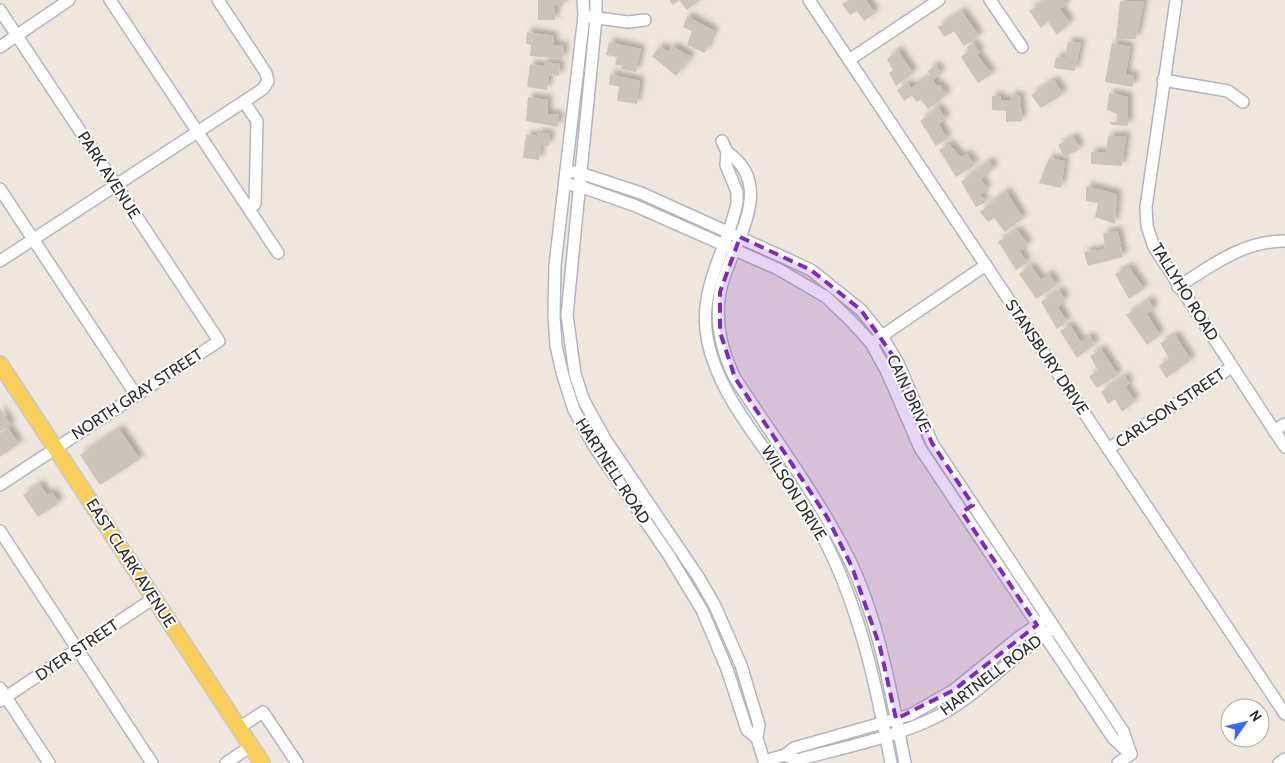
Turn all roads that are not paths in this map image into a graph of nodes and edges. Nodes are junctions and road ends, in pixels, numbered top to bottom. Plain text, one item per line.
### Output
1 (70, 0) edge
2 (110, 0) edge
3 (218, 0) edge
4 (583, 0) edge
5 (596, 0) edge
6 (809, 0) edge
7 (939, 0) edge
8 (990, 0) edge
9 (1176, 0) edge
10 (0, 10) edge
11 (584, 16) junction
12 (596, 18) junction
13 (645, 20) dead end
14 (17, 35) junction
15 (0, 47) edge
16 (1022, 47) dead end
17 (848, 60) junction
18 (1163, 80) junction
19 (244, 102) junction
20 (1243, 102) dead end
21 (197, 132) junction
22 (566, 171) junction
23 (580, 173) junction
24 (565, 184) junction
25 (116, 186) junction
26 (579, 186) junction
27 (0, 189) edge
28 (248, 208) junction
29 (728, 231) junction
30 (740, 237) junction
31 (33, 238) junction
32 (1285, 242) edge
33 (724, 244) junction
34 (736, 249) junction
35 (278, 253) dead end
36 (0, 261) edge
37 (986, 265) junction
38 (1178, 287) junction
39 (882, 336) junction
40 (219, 340) joint
41 (872, 343) junction
42 (0, 364) edge
43 (1232, 366) junction
44 (136, 395) junction
45 (1285, 424) edge
46 (1274, 431) junction
47 (605, 439) junction
48 (594, 446) junction
49 (1285, 447) edge
50 (56, 448) junction
51 (1108, 449) junction
52 (791, 463) junction
53 (781, 470) junction
54 (0, 485) edge
55 (972, 505) junction
56 (962, 512) junction
57 (0, 531) edge
58 (679, 547) junction
59 (668, 554) junction
60 (154, 598) junction
61 (1047, 618) junction
62 (1037, 625) junction
63 (1053, 628) junction
64 (1044, 635) junction
65 (77, 649) junction
66 (2, 695) edge
67 (1285, 714) edge
68 (896, 719) junction
69 (239, 728) junction
70 (884, 729) junction
71 (899, 731) junction
72 (758, 738) junction
73 (251, 746) junction
74 (1131, 754) junction
75 (1285, 759) edge
76 (48, 763) edge
77 (152, 763) edge
78 (226, 763) edge
79 (262, 763) edge
80 (297, 763) edge
81 (891, 763) edge
82 (904, 763) edge
83 (1118, 763) edge
84 (1279, 763) edge

1 - 14 street
2 - 21 street
3 - 19 street
4 - 11 street, HARTNELL ROAD
5 - 12 street, HARTNELL ROAD
6 - 17 street, STANSBURY DRIVE
7 - 17 street
8 - 16 street
9 - 18 street, TALLYHO ROAD
10 - 14 street, PARK AVENUE
11 - 12 street
11 - 22 street, HARTNELL ROAD
12 - 13 street
12 - 23 street, HARTNELL ROAD
14 - 15 street
14 - 25 street, PARK AVENUE
17 - 37 street, STANSBURY DRIVE
18 - 20 street
18 - 38 street, TALLYHO ROAD
19 - 21 street
19 - 28 street
21 - 25 street
21 - 28 street
22 - 23 street, CAIN DRIVE
22 - 24 street, HARTNELL ROAD
23 - 26 street, HARTNELL ROAD
23 - 29 street, CAIN DRIVE
24 - 26 street, CAIN DRIVE
24 - 48 street, HARTNELL ROAD
25 - 31 street
25 - 40 street, PARK AVENUE
26 - 33 street, CAIN DRIVE
26 - 47 street, HARTNELL ROAD
27 - 31 street
28 - 35 street
29 - 30 street, CAIN DRIVE
29 - 30 street, WILSON DRIVE
29 - 33 street, WILSON DRIVE
30 - 34 street, WILSON DRIVE
30 - 39 street, CAIN DRIVE
31 - 36 street
31 - 44 street
32 - 38 street
33 - 34 street, CAIN DRIVE
33 - 53 street, WILSON DRIVE
34 - 41 street, CAIN DRIVE
34 - 52 street, WILSON DRIVE
37 - 39 street
37 - 51 street, STANSBURY DRIVE
38 - 43 street, TALLYHO ROAD
39 - 41 street
39 - 55 street, CAIN DRIVE
40 - 44 street, NORTH GRAY STREET
41 - 56 street, CAIN DRIVE
42 - 50 main road, EAST CLARK AVENUE
43 - 46 street, TALLYHO ROAD
43 - 51 street, CARLSON STREET
44 - 50 street, NORTH GRAY STREET
45 - 46 street
46 - 49 street, TALLYHO ROAD
47 - 48 street
47 - 58 street, HARTNELL ROAD
48 - 59 street, HARTNELL ROAD
50 - 54 street, NORTH GRAY STREET
50 - 60 main road, EAST CLARK AVENUE
51 - 67 street, STANSBURY DRIVE
52 - 53 street
52 - 68 street, WILSON DRIVE
53 - 70 street, WILSON DRIVE
55 - 56 street
55 - 61 street, CAIN DRIVE
56 - 62 street, CAIN DRIVE
57 - 65 street
58 - 59 street
58 - 72 street, HARTNELL ROAD
59 - 72 street, HARTNELL ROAD
60 - 65 street, DYER STREET
60 - 69 main road, EAST CLARK AVENUE
61 - 62 street, HARTNELL ROAD
61 - 63 street, CAIN DRIVE
62 - 64 street, CAIN DRIVE
62 - 68 street, HARTNELL ROAD
63 - 64 street, HARTNELL ROAD
63 - 74 street, CAIN DRIVE
64 - 71 street, HARTNELL ROAD
64 - 74 street, CAIN DRIVE
65 - 66 street, DYER STREET
65 - 77 street
66 - 76 street
68 - 70 street, HARTNELL ROAD
68 - 71 street, WILSON DRIVE
69 - 73 main road, EAST CLARK AVENUE
69 - 80 street
70 - 71 street, HARTNELL ROAD
70 - 72 street, HARTNELL ROAD
70 - 81 street, WILSON DRIVE
71 - 82 street, WILSON DRIVE
73 - 78 street
73 - 79 main road, EAST CLARK AVENUE
74 - 83 street
75 - 84 street

